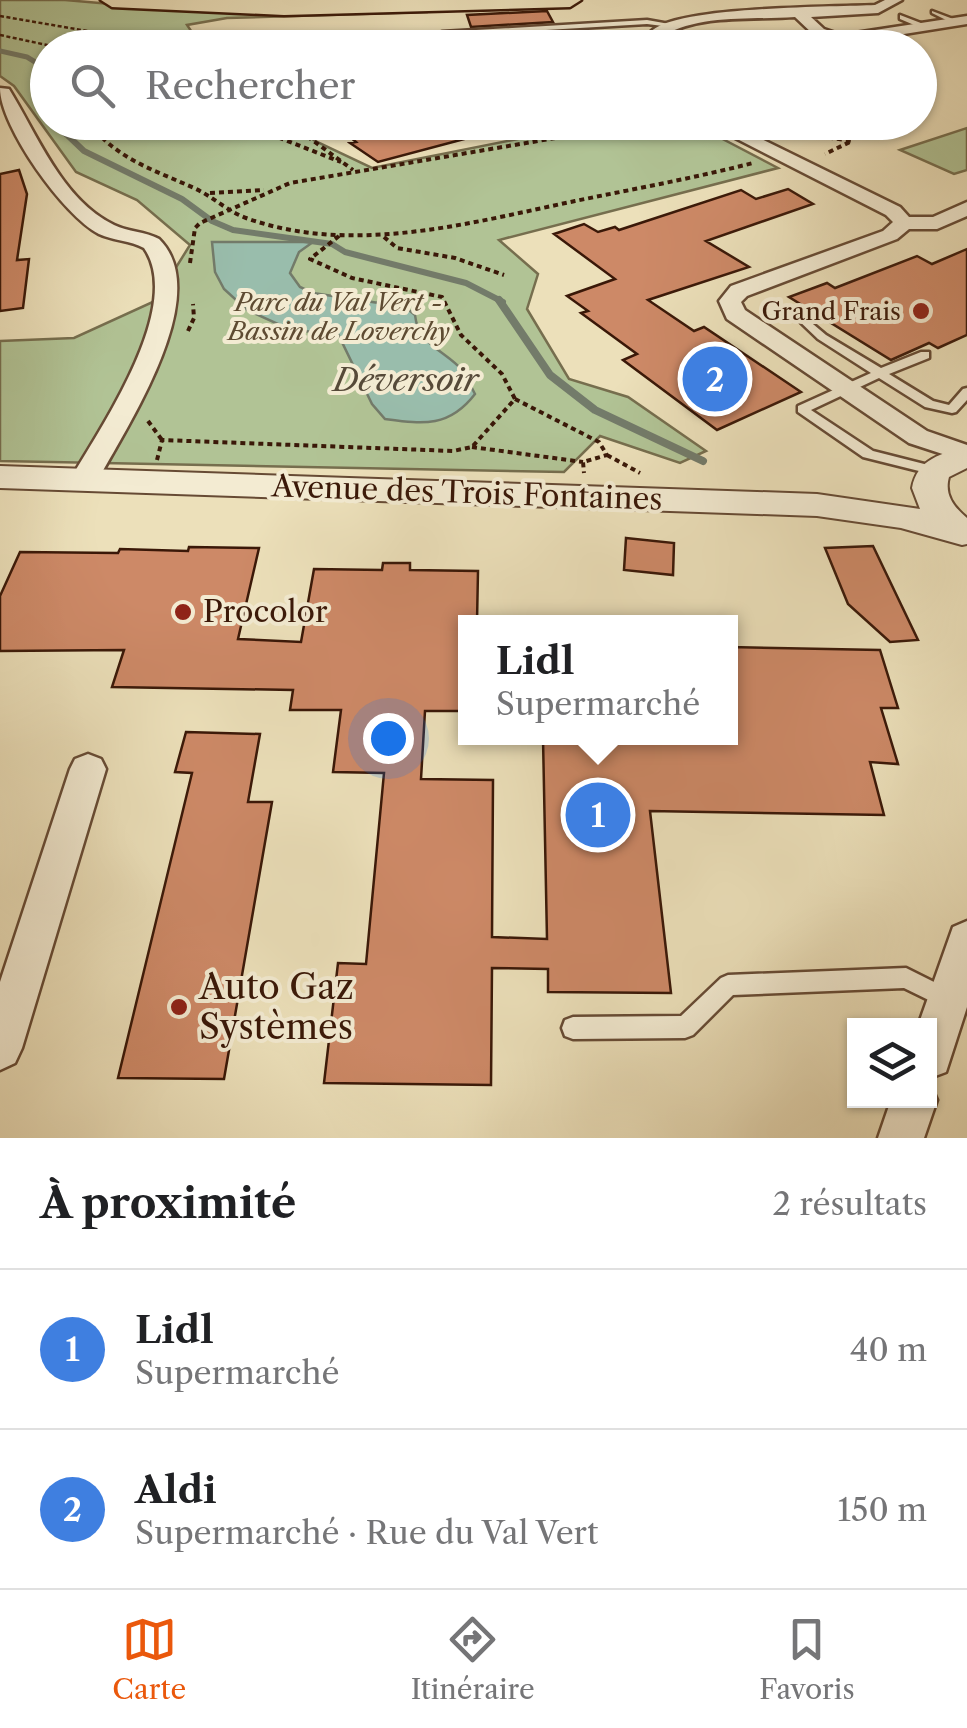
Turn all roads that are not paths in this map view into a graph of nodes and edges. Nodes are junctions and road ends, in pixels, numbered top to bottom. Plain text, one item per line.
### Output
1 (112, 0) edge
2 (195, 0) edge
3 (420, 0) edge
4 (570, 0) edge
5 (879, 0) edge
6 (895, 0) edge
7 (865, 9) junction
8 (799, 12) junction
9 (959, 16) edge
10 (902, 17) junction
11 (671, 25) junction
12 (922, 25) junction
13 (511, 30) edge
14 (663, 30) edge
15 (816, 30) joint
16 (899, 30) edge
17 (3, 92) dead end
18 (30, 139) edge
19 (31, 140) edge
20 (748, 140) edge
21 (965, 209) edge
22 (902, 219) junction
23 (801, 317) dead end
24 (925, 355) dead end
25 (880, 373) junction
26 (845, 388) junction
27 (967, 392) edge
28 (947, 466) edge
29 (0, 478) edge
30 (84, 480) junction
31 (850, 507) junction
32 (964, 534) edge
33 (88, 769) dead end
34 (967, 940) edge
35 (948, 1000) junction
36 (573, 1028) dead end
37 (937, 1034) edge
38 (0, 1048) edge
39 (911, 1108) edge
40 (902, 1138) edge

1 - 4 main road
2 - 3 main road
5 - 7 street
6 - 7 street
7 - 8 street
8 - 11 street
8 - 15 street
9 - 10 street
9 - 12 street
10 - 12 lane
10 - 15 street
11 - 13 lane
11 - 14 street
12 - 16 street
17 - 18 street
19 - 30 street
20 - 22 street
21 - 22 street
22 - 26 street
23 - 25 lane
24 - 25 lane
25 - 26 lane
25 - 27 lane
26 - 28 street
26 - 28 lane
28 - 31 street, Avenue des Trois Fontaines
28 - 32 street
29 - 30 street, Avenue des Trois Fontaines
30 - 31 street, Avenue des Trois Fontaines
31 - 32 street, Avenue des Trois Fontaines
33 - 38 street
34 - 35 street
35 - 36 lane
35 - 37 street
39 - 40 street

